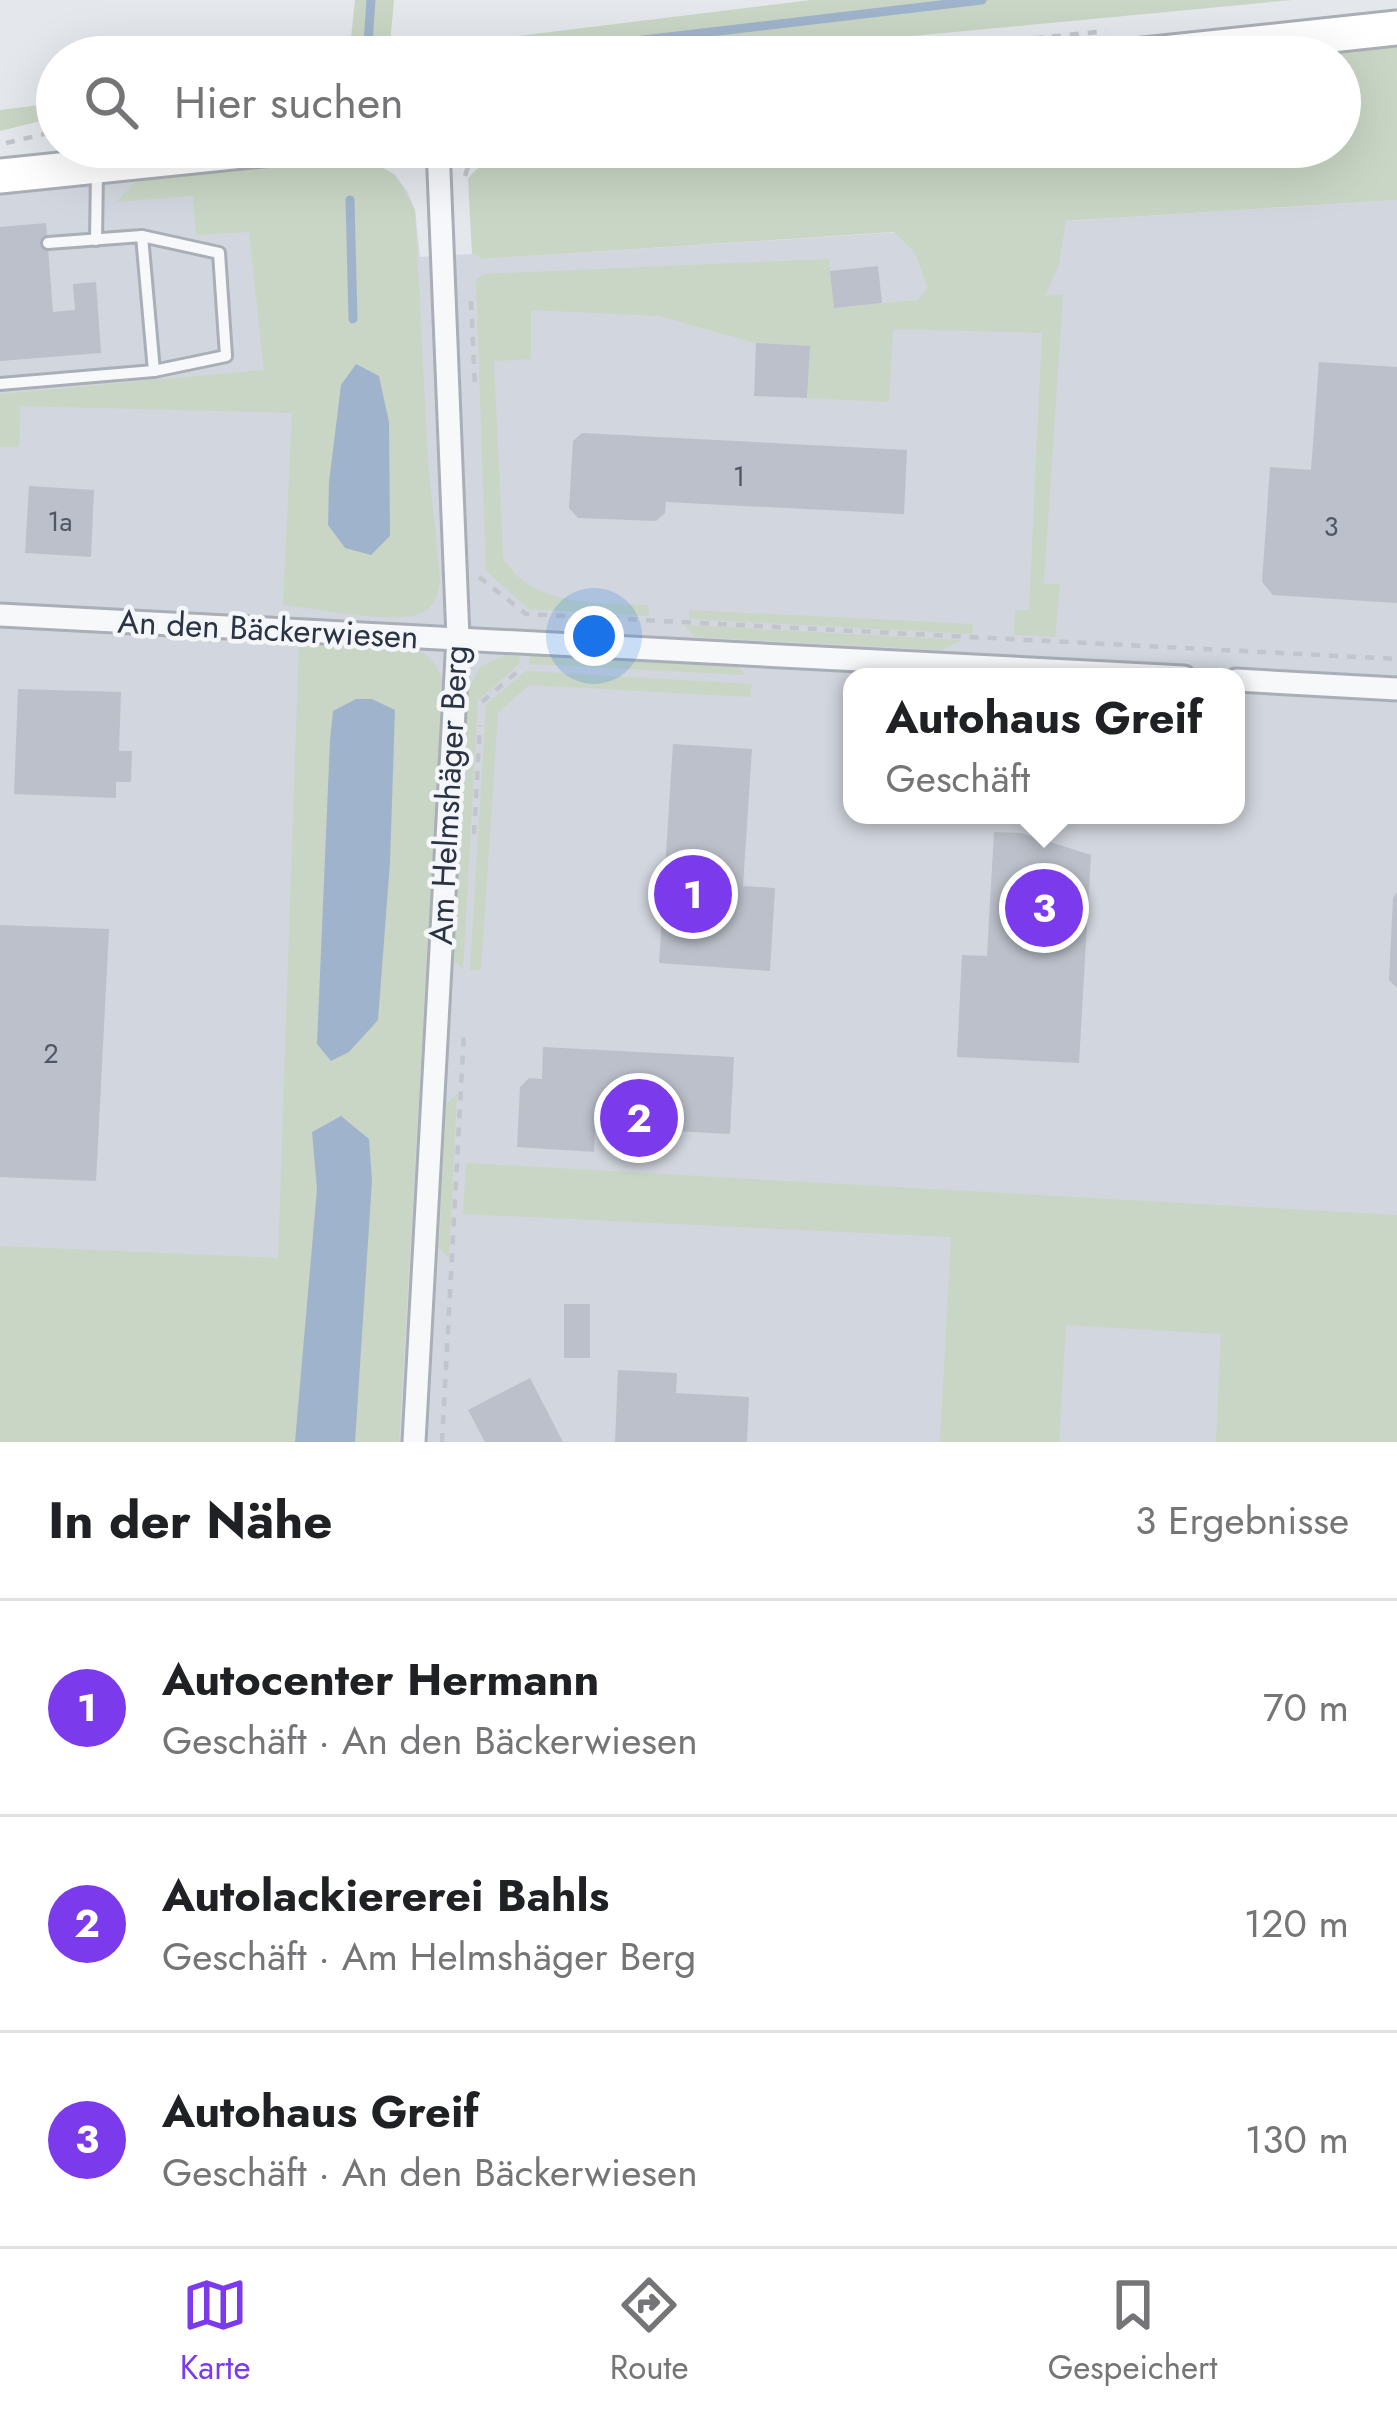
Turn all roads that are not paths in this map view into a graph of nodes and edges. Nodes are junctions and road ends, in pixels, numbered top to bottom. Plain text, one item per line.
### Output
1 (1397, 28) edge
2 (1322, 36) edge
3 (97, 168) joint
4 (439, 168) edge
5 (0, 176) edge
6 (142, 236) junction
7 (96, 240) junction
8 (48, 243) dead end
9 (154, 371) junction
10 (0, 384) edge
11 (0, 615) edge
12 (458, 638) junction
13 (1019, 668) edge
14 (1245, 681) edge
15 (1397, 689) edge
16 (414, 1442) edge

1 - 2 main road
3 - 5 main road
3 - 7 lane
4 - 12 street, Am Helmshäger Berg
6 - 7 lane
6 - 9 lane
6 - 9 lane
7 - 8 lane
9 - 10 lane
11 - 12 street, An den Bäckerwiesen
12 - 13 street, An den Bäckerwiesen
12 - 16 street, Am Helmshäger Berg
14 - 15 street

